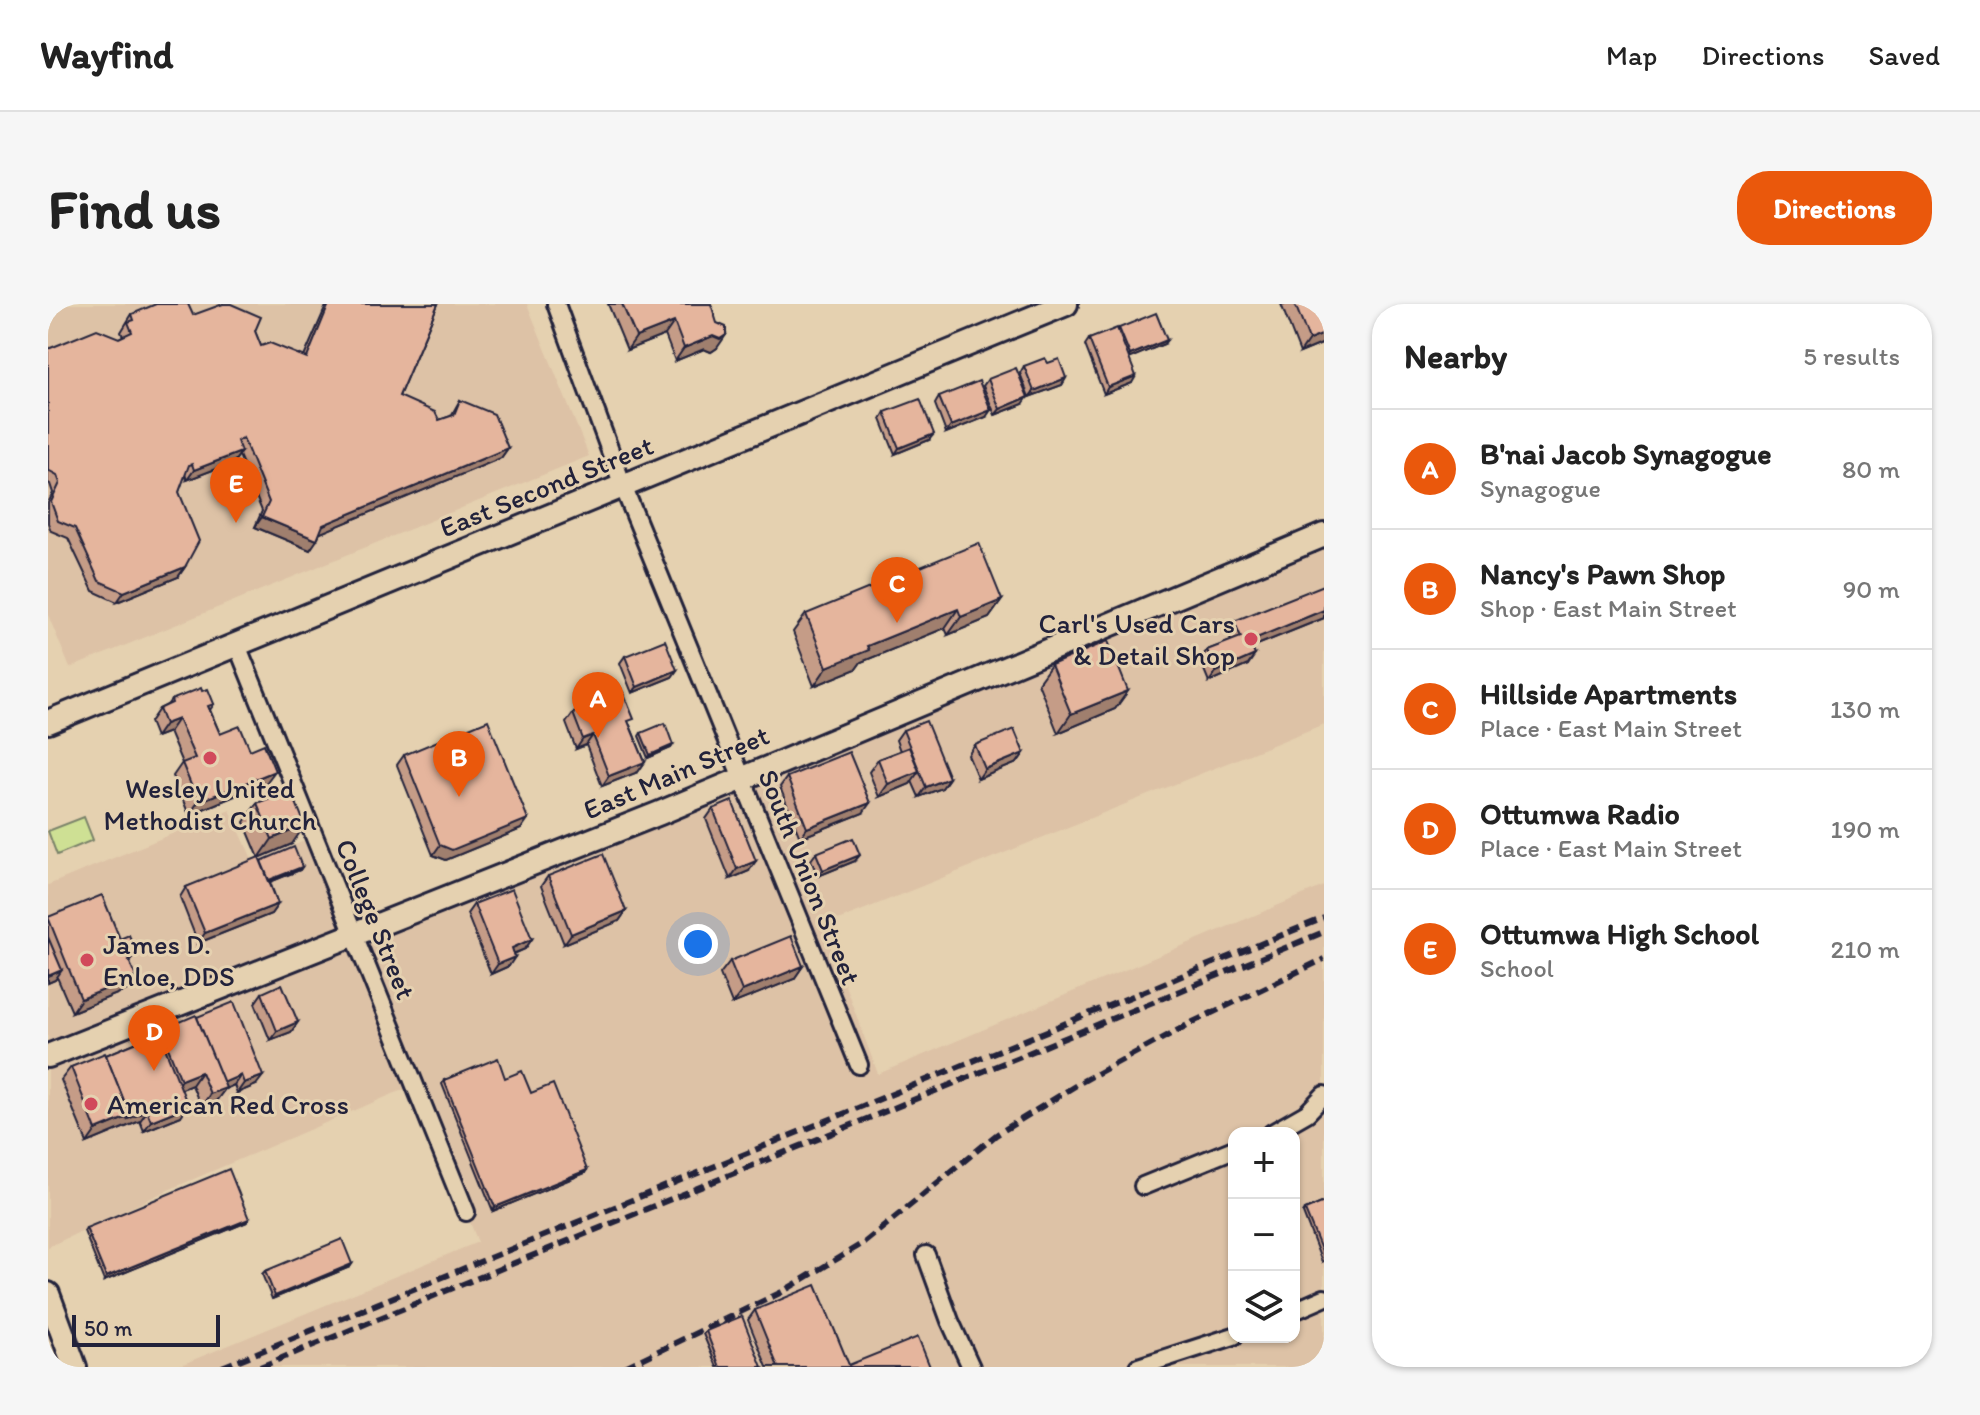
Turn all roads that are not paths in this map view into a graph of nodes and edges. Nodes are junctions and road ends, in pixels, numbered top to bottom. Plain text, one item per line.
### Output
1 (556, 304) edge
2 (1066, 304) edge
3 (1034, 310) edge
4 (623, 486) junction
5 (1324, 535) edge
6 (237, 645) junction
7 (48, 722) edge
8 (742, 778) junction
9 (354, 936) junction
10 (48, 1056) edge
11 (859, 1065) dead end
12 (1324, 1095) edge
13 (1282, 1127) edge
14 (1228, 1151) edge
15 (1143, 1186) dead end
16 (466, 1212) dead end
17 (926, 1255) dead end
18 (48, 1294) edge
19 (1324, 1298) edge
20 (1300, 1308) edge
21 (1228, 1338) edge
22 (75, 1367) edge
23 (971, 1367) edge
24 (1138, 1367) edge

1 - 4 street, South Union Street
2 - 3 main road, East Second Street
3 - 4 main road, East Second Street
4 - 6 main road, East Second Street
4 - 8 street, South Union Street
5 - 8 main road, East Main Street
6 - 7 main road, East Second Street
6 - 9 street, College Street
8 - 9 main road, East Main Street
8 - 11 street, South Union Street
9 - 10 main road, East Main Street
9 - 16 street, College Street
12 - 13 street
14 - 15 street
17 - 23 street
18 - 22 main road
19 - 20 street
21 - 24 street

